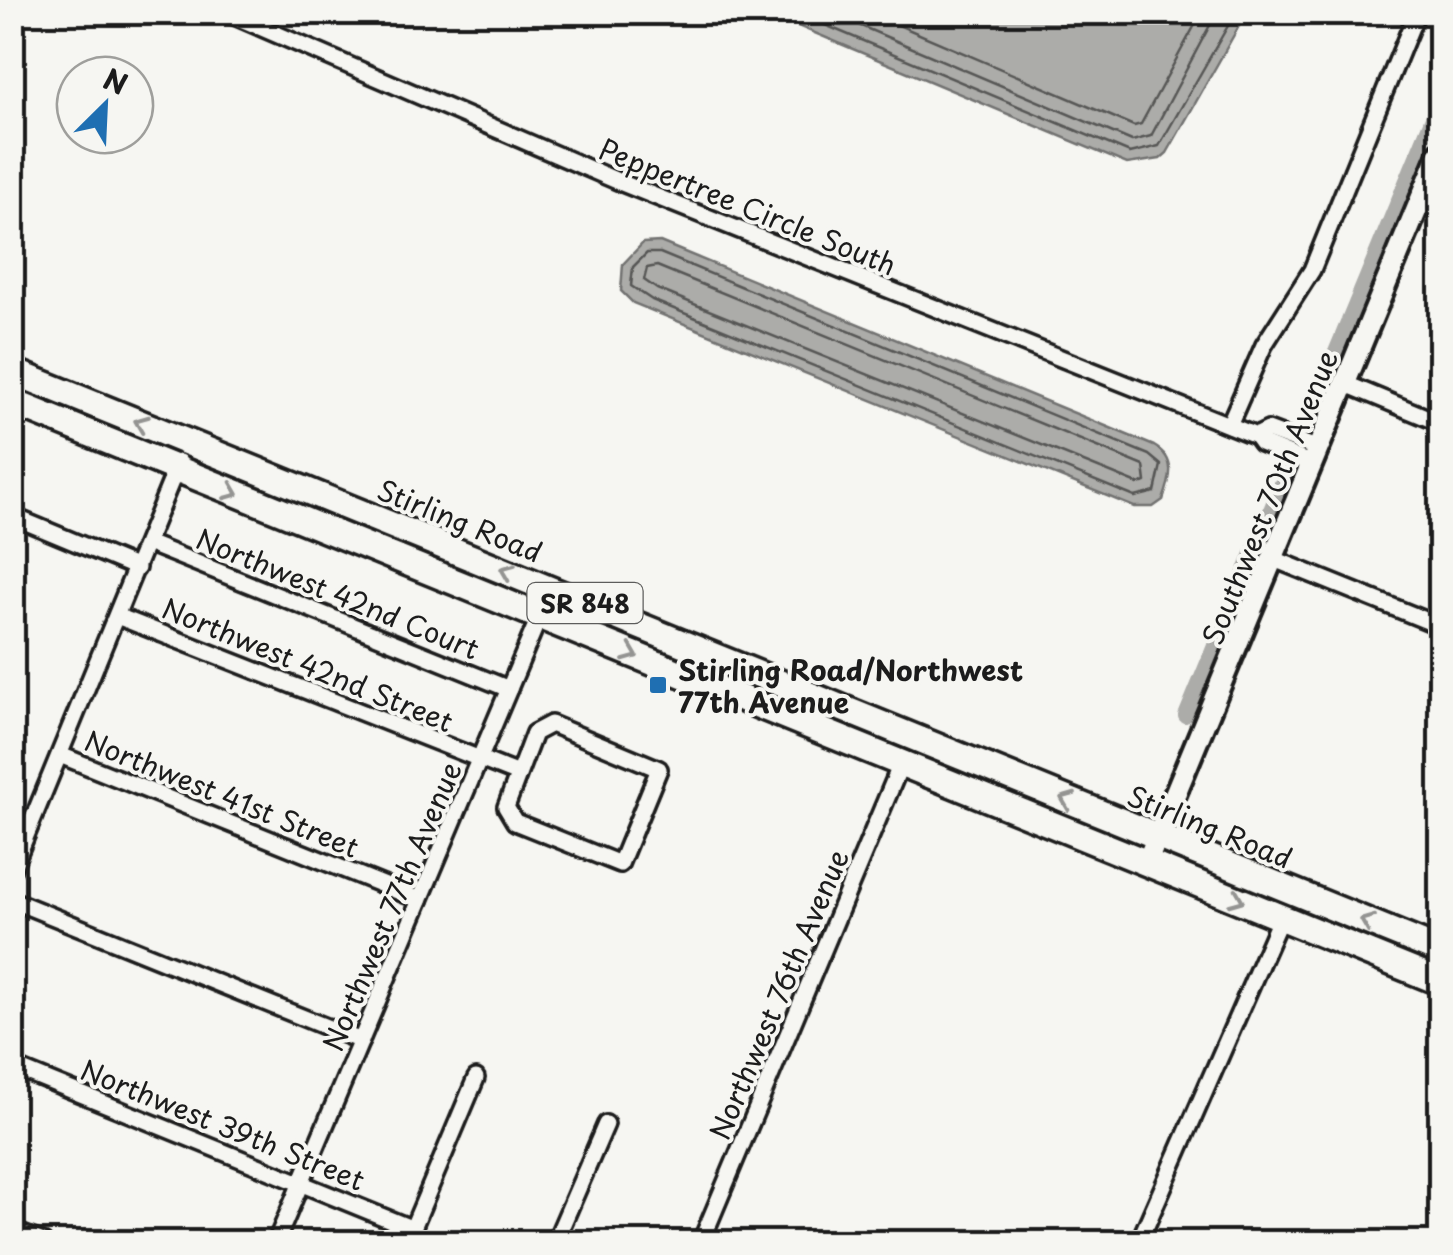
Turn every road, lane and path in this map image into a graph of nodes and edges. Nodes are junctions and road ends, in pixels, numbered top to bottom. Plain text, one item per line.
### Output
1 (225, 12) edge
2 (1418, 12) edge
3 (1440, 153) edge
4 (1420, 202) junction
5 (1440, 210) edge
6 (12, 371) edge
7 (1346, 384) junction
8 (12, 402) edge
9 (1440, 423) edge
10 (1229, 426) junction
11 (188, 442) junction
12 (1316, 457) junction
13 (176, 469) junction
14 (12, 516) edge
15 (148, 543) junction
16 (1274, 559) junction
17 (137, 568) junction
18 (551, 589) junction
19 (117, 616) junction
20 (540, 617) junction
21 (1440, 626) edge
22 (509, 689) junction
23 (60, 755) junction
24 (480, 759) junction
25 (901, 764) junction
26 (518, 774) junction
27 (1157, 837) junction
28 (1147, 862) junction
29 (12, 870) edge
30 (12, 900) edge
31 (420, 900) junction
32 (1281, 918) junction
33 (1440, 952) edge
34 (1435, 979) edge
35 (361, 1041) junction
36 (12, 1066) edge
37 (476, 1078) dead end
38 (606, 1124) dead end
39 (302, 1182) junction
40 (12, 1230) edge
41 (410, 1236) edge
42 (44, 1242) edge
43 (276, 1242) edge
44 (555, 1242) edge
45 (701, 1242) edge
46 (1139, 1242) edge

1 - 10 street, Peppertree Circle South
2 - 10 street
3 - 4 street, Southwest 70th Avenue
4 - 5 street
4 - 7 street, Southwest 70th Avenue
11 -> 6 main road, Stirling Road / SR 848
7 - 9 street
7 - 12 street, Southwest 70th Avenue
8 - 13 main road, Stirling Road / SR 848
10 - 12 street, Peppertree Circle South
11 - 13 street
18 -> 11 main road, Stirling Road / SR 848
12 - 16 street, Southwest 70th Avenue
13 - 15 street
13 -> 20 main road, Stirling Road / SR 848
14 - 17 street
15 - 17 street
15 - 22 street, Northwest 42nd Court
16 - 21 street
16 - 27 street, Southwest 70th Avenue
17 - 19 street
18 - 20 street, Northwest 77th Avenue
27 -> 18 main road, Stirling Road / SR 848
19 - 23 street
19 - 24 street, Northwest 42nd Street
20 - 22 street, Northwest 77th Avenue
20 -> 25 main road, Stirling Road / SR 848
22 - 24 street, Northwest 77th Avenue
23 - 29 street
23 - 31 street, Northwest 41st Street
24 - 26 street, Northwest 42nd Street
24 - 31 street, Northwest 77th Avenue
25 - 28 main road, Stirling Road / SR 848
25 - 45 street, Northwest 76th Avenue
26 - 26 street
27 - 28 street, Southwest 70th Avenue
33 -> 27 main road, Stirling Road / SR 848
28 -> 32 main road, Stirling Road / SR 848
30 - 35 street
31 - 35 street, Northwest 77th Avenue
32 - 34 main road, Stirling Road / SR 848
32 - 46 street
33 - 34 main road
35 - 39 street, Northwest 77th Avenue
36 - 39 street, Northwest 39th Street
37 - 41 street
38 - 44 street
39 - 41 street, Northwest 39th Street
39 - 43 street, Northwest 77th Avenue
40 - 42 street

